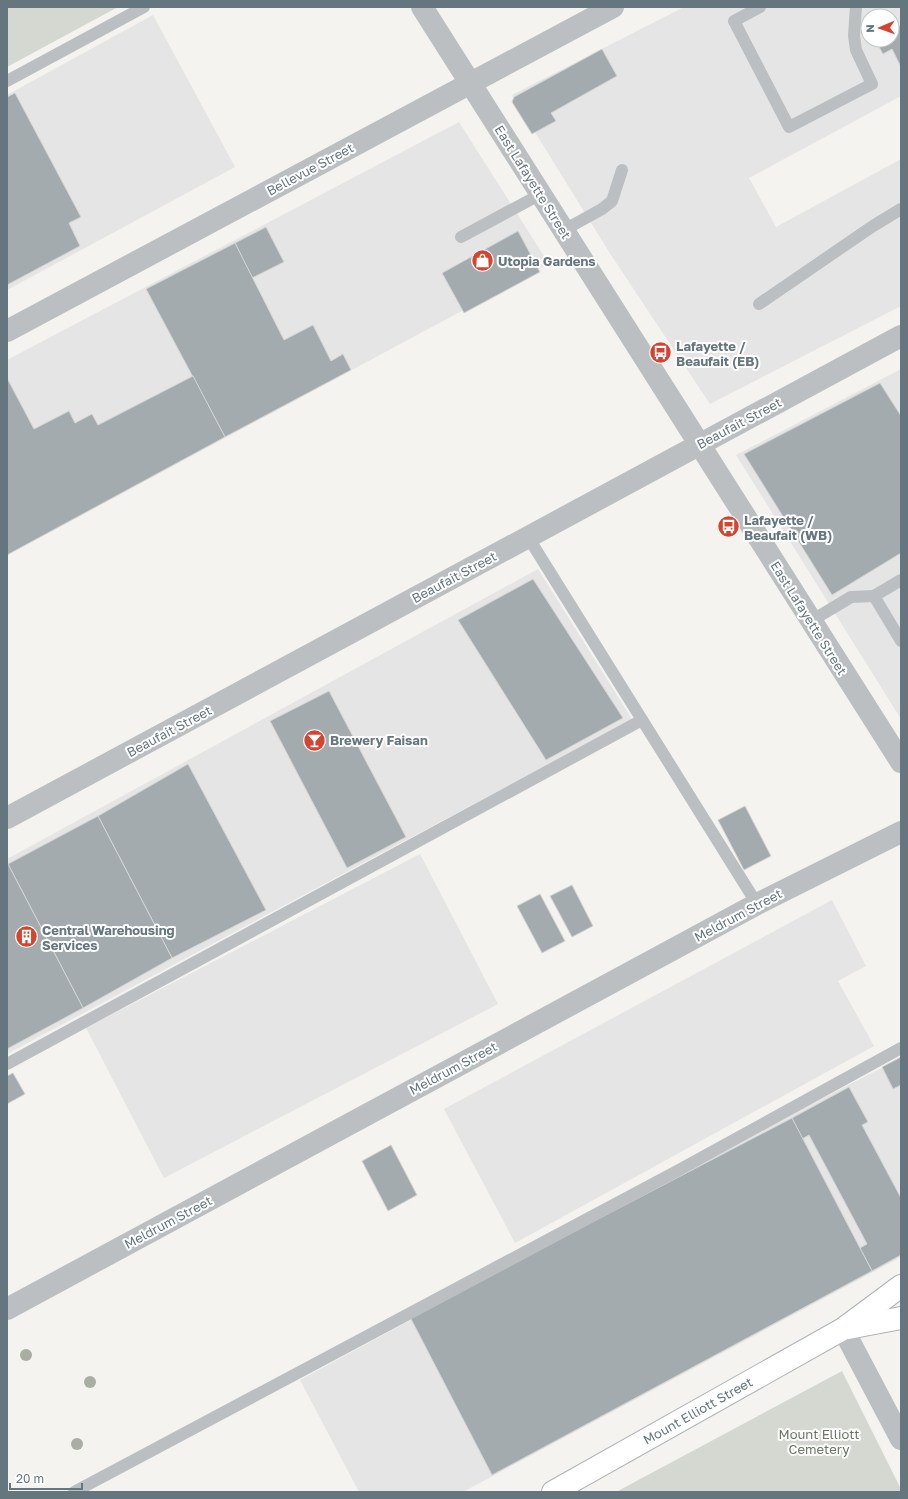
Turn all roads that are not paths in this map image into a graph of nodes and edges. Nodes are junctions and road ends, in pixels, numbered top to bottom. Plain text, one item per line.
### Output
1 (144, 7) edge
2 (422, 7) edge
3 (612, 7) edge
4 (760, 7) edge
5 (856, 7) edge
6 (7, 81) edge
7 (471, 83) junction
8 (622, 170) dead end
9 (541, 194) junction
10 (901, 208) edge
11 (564, 230) junction
12 (461, 237) dead end
13 (759, 304) dead end
14 (7, 331) edge
15 (901, 336) edge
16 (700, 444) junction
17 (528, 537) junction
18 (901, 580) edge
19 (874, 596) junction
20 (811, 621) junction
21 (901, 641) edge
22 (642, 720) junction
23 (898, 750) edge
24 (7, 818) edge
25 (901, 832) edge
26 (757, 904) junction
27 (901, 1048) edge
28 (7, 1064) edge
29 (901, 1286) edge
30 (7, 1309) edge
31 (901, 1318) edge
32 (843, 1329) junction
33 (901, 1439) edge
34 (74, 1492) edge
35 (553, 1492) edge

1 - 6 lane
2 - 7 street, East Lafayette Street
3 - 7 street, Bellevue Street
4 - 5 lane
7 - 9 street, East Lafayette Street
7 - 14 street, Bellevue Street
8 - 11 lane
9 - 11 street, East Lafayette Street
9 - 12 lane
10 - 13 lane
11 - 16 street, East Lafayette Street
15 - 16 street, Beaufait Street
16 - 17 street, Beaufait Street
16 - 20 street, East Lafayette Street
17 - 22 lane
17 - 24 street, Beaufait Street
18 - 19 lane
19 - 20 lane
19 - 21 lane
20 - 23 street, East Lafayette Street
22 - 26 lane
22 - 28 lane
25 - 26 street, Meldrum Street
26 - 30 street, Meldrum Street
27 - 34 lane
29 - 32 main road, Mount Elliott Street
31 - 32 main road, Mount Elliott Street
32 - 33 street
32 - 35 main road, Mount Elliott Street

